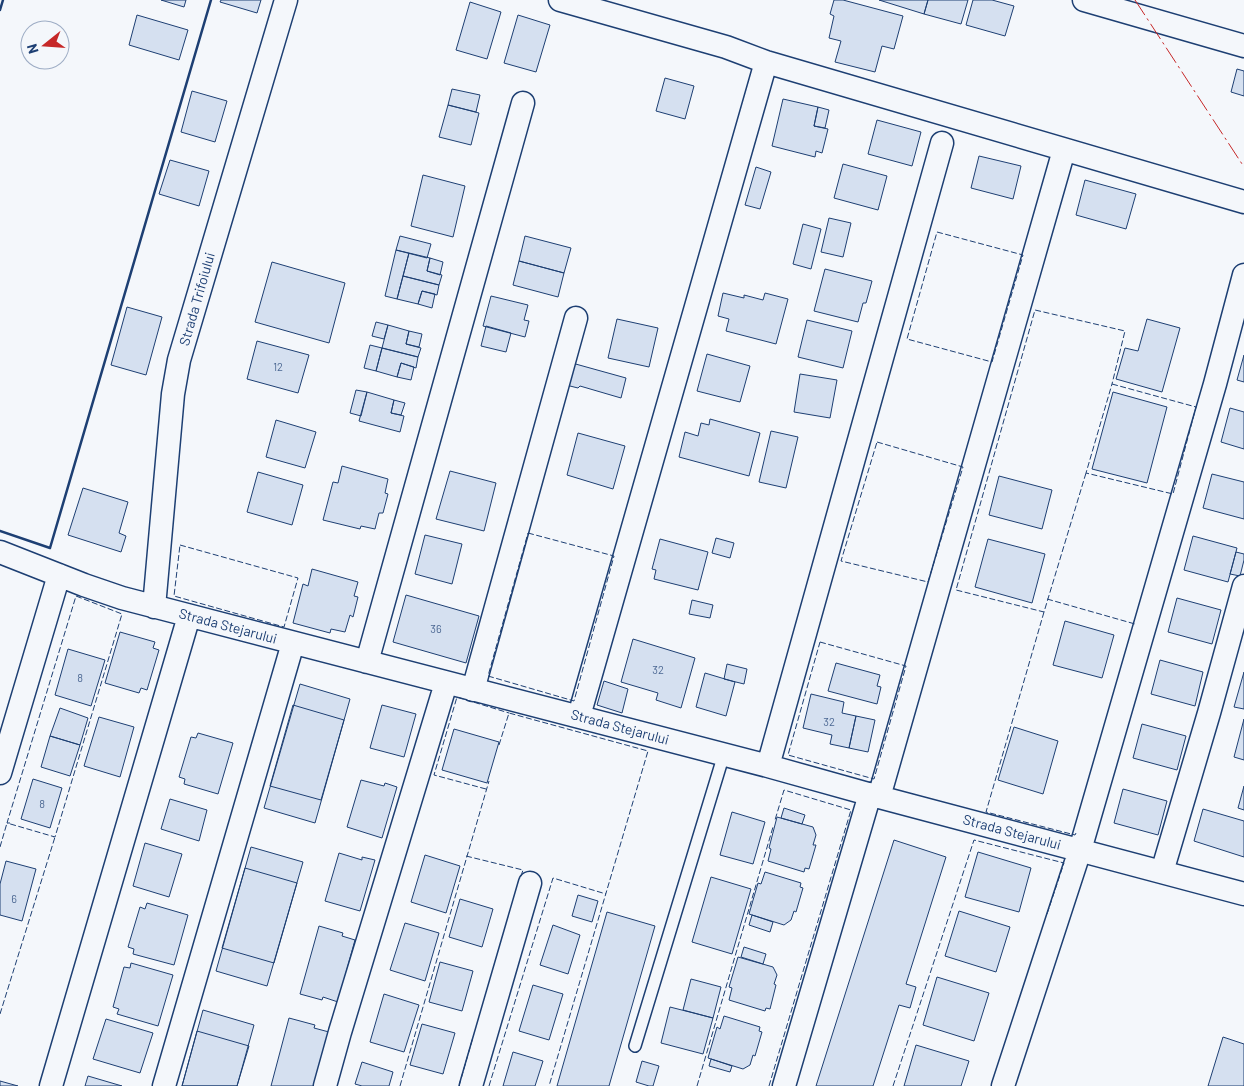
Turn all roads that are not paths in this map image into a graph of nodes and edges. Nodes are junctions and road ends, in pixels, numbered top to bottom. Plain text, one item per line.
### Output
1 (286, 0) edge
2 (560, 0) edge
3 (1084, 0) edge
4 (1244, 46) edge
5 (766, 62) junction
6 (523, 103) dead end
7 (942, 143) dead end
8 (1064, 150) junction
9 (1244, 202) edge
10 (1244, 275) edge
11 (576, 318) dead end
12 (0, 552) edge
13 (59, 575) junction
14 (1244, 586) edge
15 (154, 607) junction
16 (189, 616) junction
17 (293, 643) junction
18 (367, 662) junction
19 (446, 683) junction
20 (473, 690) junction
21 (579, 716) junction
22 (724, 754) junction
23 (768, 766) junction
24 (0, 774) edge
25 (875, 796) junction
26 (1080, 850) junction
27 (1162, 872) junction
28 (530, 883) dead end
29 (1244, 894) edge
30 (635, 1046) dead end
31 (51, 1086) edge
32 (164, 1086) edge
33 (325, 1086) edge
34 (471, 1086) edge
35 (784, 1086) edge
36 (1003, 1086) edge

1 - 15 street, Strada Trifoiului
2 - 5 street
3 - 4 street
5 - 8 street
5 - 21 street
6 - 18 street
7 - 23 street
8 - 9 street
8 - 25 street
10 - 26 street
11 - 20 street
12 - 13 street, Strada Stejarului
13 - 15 street, Strada Stejarului
13 - 24 street
14 - 27 street
15 - 16 street, Strada Stejarului
16 - 17 street, Strada Stejarului
16 - 31 street
17 - 18 street, Strada Stejarului
17 - 32 street
18 - 19 street, Strada Stejarului
19 - 20 street, Strada Stejarului
19 - 33 street
20 - 21 street, Strada Stejarului
21 - 22 street, Strada Stejarului
22 - 23 street, Strada Stejarului
22 - 30 lane
23 - 25 street, Strada Stejarului
25 - 26 street, Strada Stejarului
25 - 35 street
26 - 27 street, Strada Stejarului
26 - 36 street
27 - 29 street, Strada Stejarului
28 - 34 street

